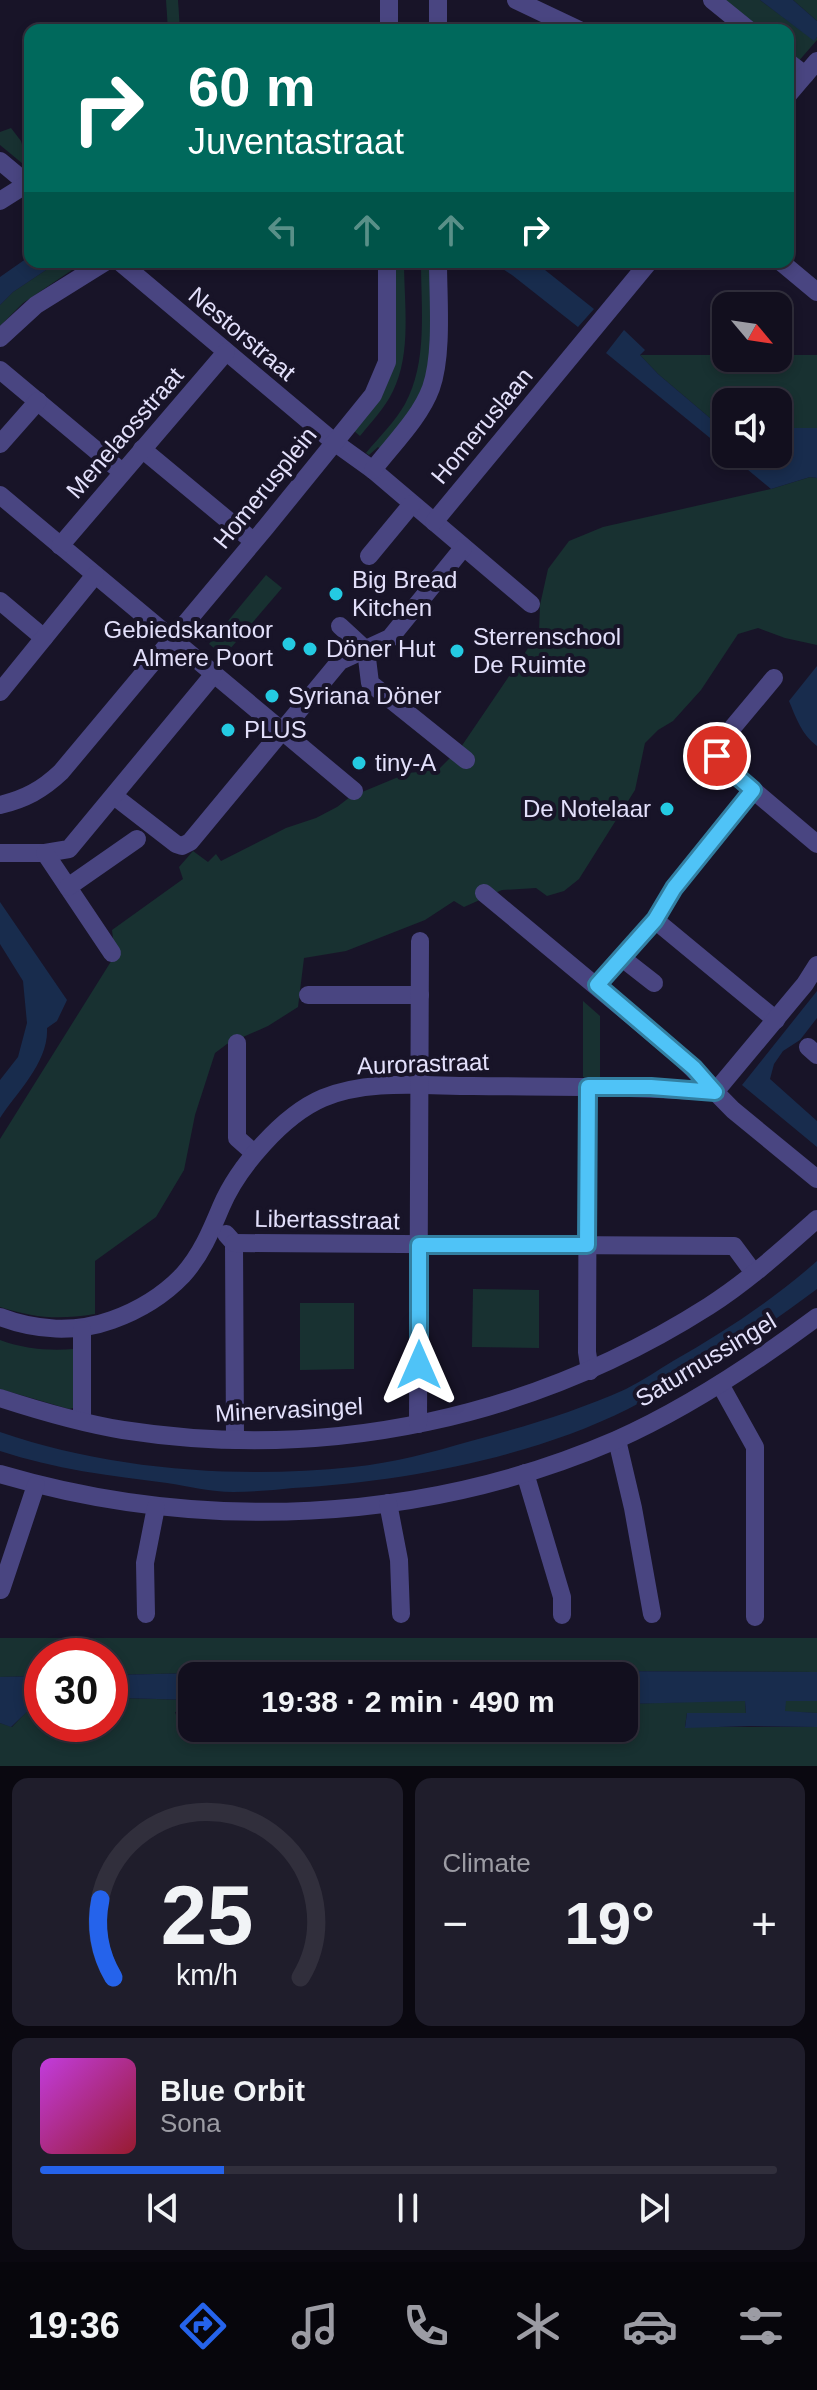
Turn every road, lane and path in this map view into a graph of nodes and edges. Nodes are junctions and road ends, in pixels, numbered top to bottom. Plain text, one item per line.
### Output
1 (389, 0) edge
2 (438, 0) edge
3 (516, 0) edge
4 (712, 0) edge
5 (389, 24) edge
6 (438, 24) edge
7 (566, 24) edge
8 (742, 24) edge
9 (811, 68) edge
10 (794, 88) edge
11 (0, 161) edge
12 (24, 180) edge
13 (24, 187) edge
14 (0, 201) edge
15 (95, 268) edge
16 (127, 268) edge
17 (387, 268) edge
18 (438, 268) edge
19 (638, 268) edge
20 (790, 268) edge
21 (814, 283) edge
22 (0, 338) edge
23 (226, 352) junction
24 (0, 370) edge
25 (38, 401) junction
26 (334, 442) junction
27 (0, 444) edge
28 (142, 449) junction
29 (373, 470) junction
30 (122, 472) junction
31 (0, 495) edge
32 (412, 504) junction
33 (434, 522) junction
34 (253, 541) junction
35 (60, 546) junction
36 (463, 548) junction
37 (369, 556) dead end
38 (95, 575) junction
39 (0, 601) edge
40 (531, 604) dead end
41 (340, 626) dead end
42 (44, 638) junction
43 (171, 639) junction
44 (366, 650) junction
45 (214, 674) junction
46 (244, 674) dead end
47 (774, 678) dead end
48 (233, 689) junction
49 (0, 692) edge
50 (282, 731) junction
51 (466, 760) dead end
52 (753, 790) junction
53 (354, 791) dead end
54 (114, 796) junction
55 (0, 805) edge
56 (137, 839) dead end
57 (817, 844) edge
58 (0, 853) edge
59 (45, 853) junction
60 (68, 887) junction
61 (484, 893) dead end
62 (655, 920) junction
63 (420, 941) dead end
64 (112, 953) dead end
65 (622, 958) junction
66 (817, 965) edge
67 (654, 983) dead end
68 (597, 985) junction
69 (308, 995) dead end
70 (420, 995) junction
71 (776, 1020) junction
72 (237, 1043) dead end
73 (419, 1086) junction
74 (588, 1087) junction
75 (715, 1092) junction
76 (254, 1153) junction
77 (817, 1179) edge
78 (817, 1219) edge
79 (213, 1228) junction
80 (234, 1243) junction
81 (419, 1245) junction
82 (587, 1245) junction
83 (754, 1273) junction
84 (0, 1317) edge
85 (817, 1317) edge
86 (82, 1329) junction
87 (590, 1371) junction
88 (720, 1384) junction
89 (0, 1400) edge
90 (82, 1421) junction
91 (418, 1424) junction
92 (235, 1440) junction
93 (617, 1440) junction
94 (525, 1473) junction
95 (0, 1474) edge
96 (36, 1485) junction
97 (388, 1503) junction
98 (156, 1507) junction
99 (1, 1590) edge
100 (146, 1614) dead end
101 (401, 1614) dead end
102 (652, 1614) dead end
103 (562, 1615) dead end
104 (755, 1617) dead end

1 - 5 street
2 - 6 street
3 - 7 street
4 - 8 street
9 - 10 street
11 - 12 street
13 - 14 street
15 - 22 street
16 - 23 street, Nestorstraat
17 - 26 street, Homerusplein
18 - 29 street
19 - 33 street, Homeruslaan
20 - 21 street
23 - 26 street, Nestorstraat
23 - 28 street, Menelaosstraat
24 - 25 street
25 - 27 street
25 - 30 street
26 - 29 street, Homeruslaan
26 - 34 street, Homerusplein
28 - 30 street, Menelaosstraat
28 - 34 street
29 - 32 street, Homeruslaan
30 - 35 street, Menelaosstraat
31 - 35 street
32 - 33 street, Homeruslaan
32 - 37 street
33 - 36 street
34 - 43 street, Homerusplein
35 - 38 street
36 - 40 street
36 - 44 street
38 - 42 street
38 - 43 street
39 - 42 street
41 - 44 street
42 - 49 street
43 - 45 street
43 - 55 street, Homerusplein
44 - 50 street
44 - 51 street
45 - 48 street
45 - 54 street
46 - 48 street
47 - 52 street
48 - 50 street
50 - 53 street
50 - 54 street
52 - 57 street
52 - 62 street
54 - 59 street
56 - 60 street
58 - 59 street
59 - 60 street
60 - 64 street
61 - 68 street
62 - 65 street
62 - 71 street
63 - 70 street
65 - 67 street
65 - 68 street
66 - 71 street
68 - 75 street
69 - 70 street
70 - 73 street
71 - 75 street
72 - 76 street
73 - 74 street, Aurorastraat
73 - 76 street, Aurorastraat
73 - 81 street
74 - 75 street, Aurorastraat
74 - 82 street
75 - 77 street
76 - 79 street, Aurorastraat
78 - 83 street, Minervasingel
79 - 80 street
79 - 86 street, Aurorastraat
80 - 81 street, Libertasstraat
80 - 92 street
81 - 82 street, Libertasstraat
81 - 91 street
82 - 83 street, Libertasstraat
82 - 87 street
83 - 87 street, Minervasingel
84 - 86 street, Aurorastraat
85 - 88 street, Saturnussingel
86 - 90 street
87 - 91 street, Minervasingel
88 - 93 street, Saturnussingel
88 - 104 street
89 - 90 street, Minervasingel
90 - 92 street, Minervasingel
91 - 92 street, Minervasingel
93 - 94 street, Saturnussingel
93 - 102 street
94 - 97 street, Saturnussingel
94 - 103 street
95 - 96 street, Saturnussingel
96 - 98 street, Saturnussingel
96 - 99 street
97 - 98 street, Saturnussingel
97 - 101 street
98 - 100 street

